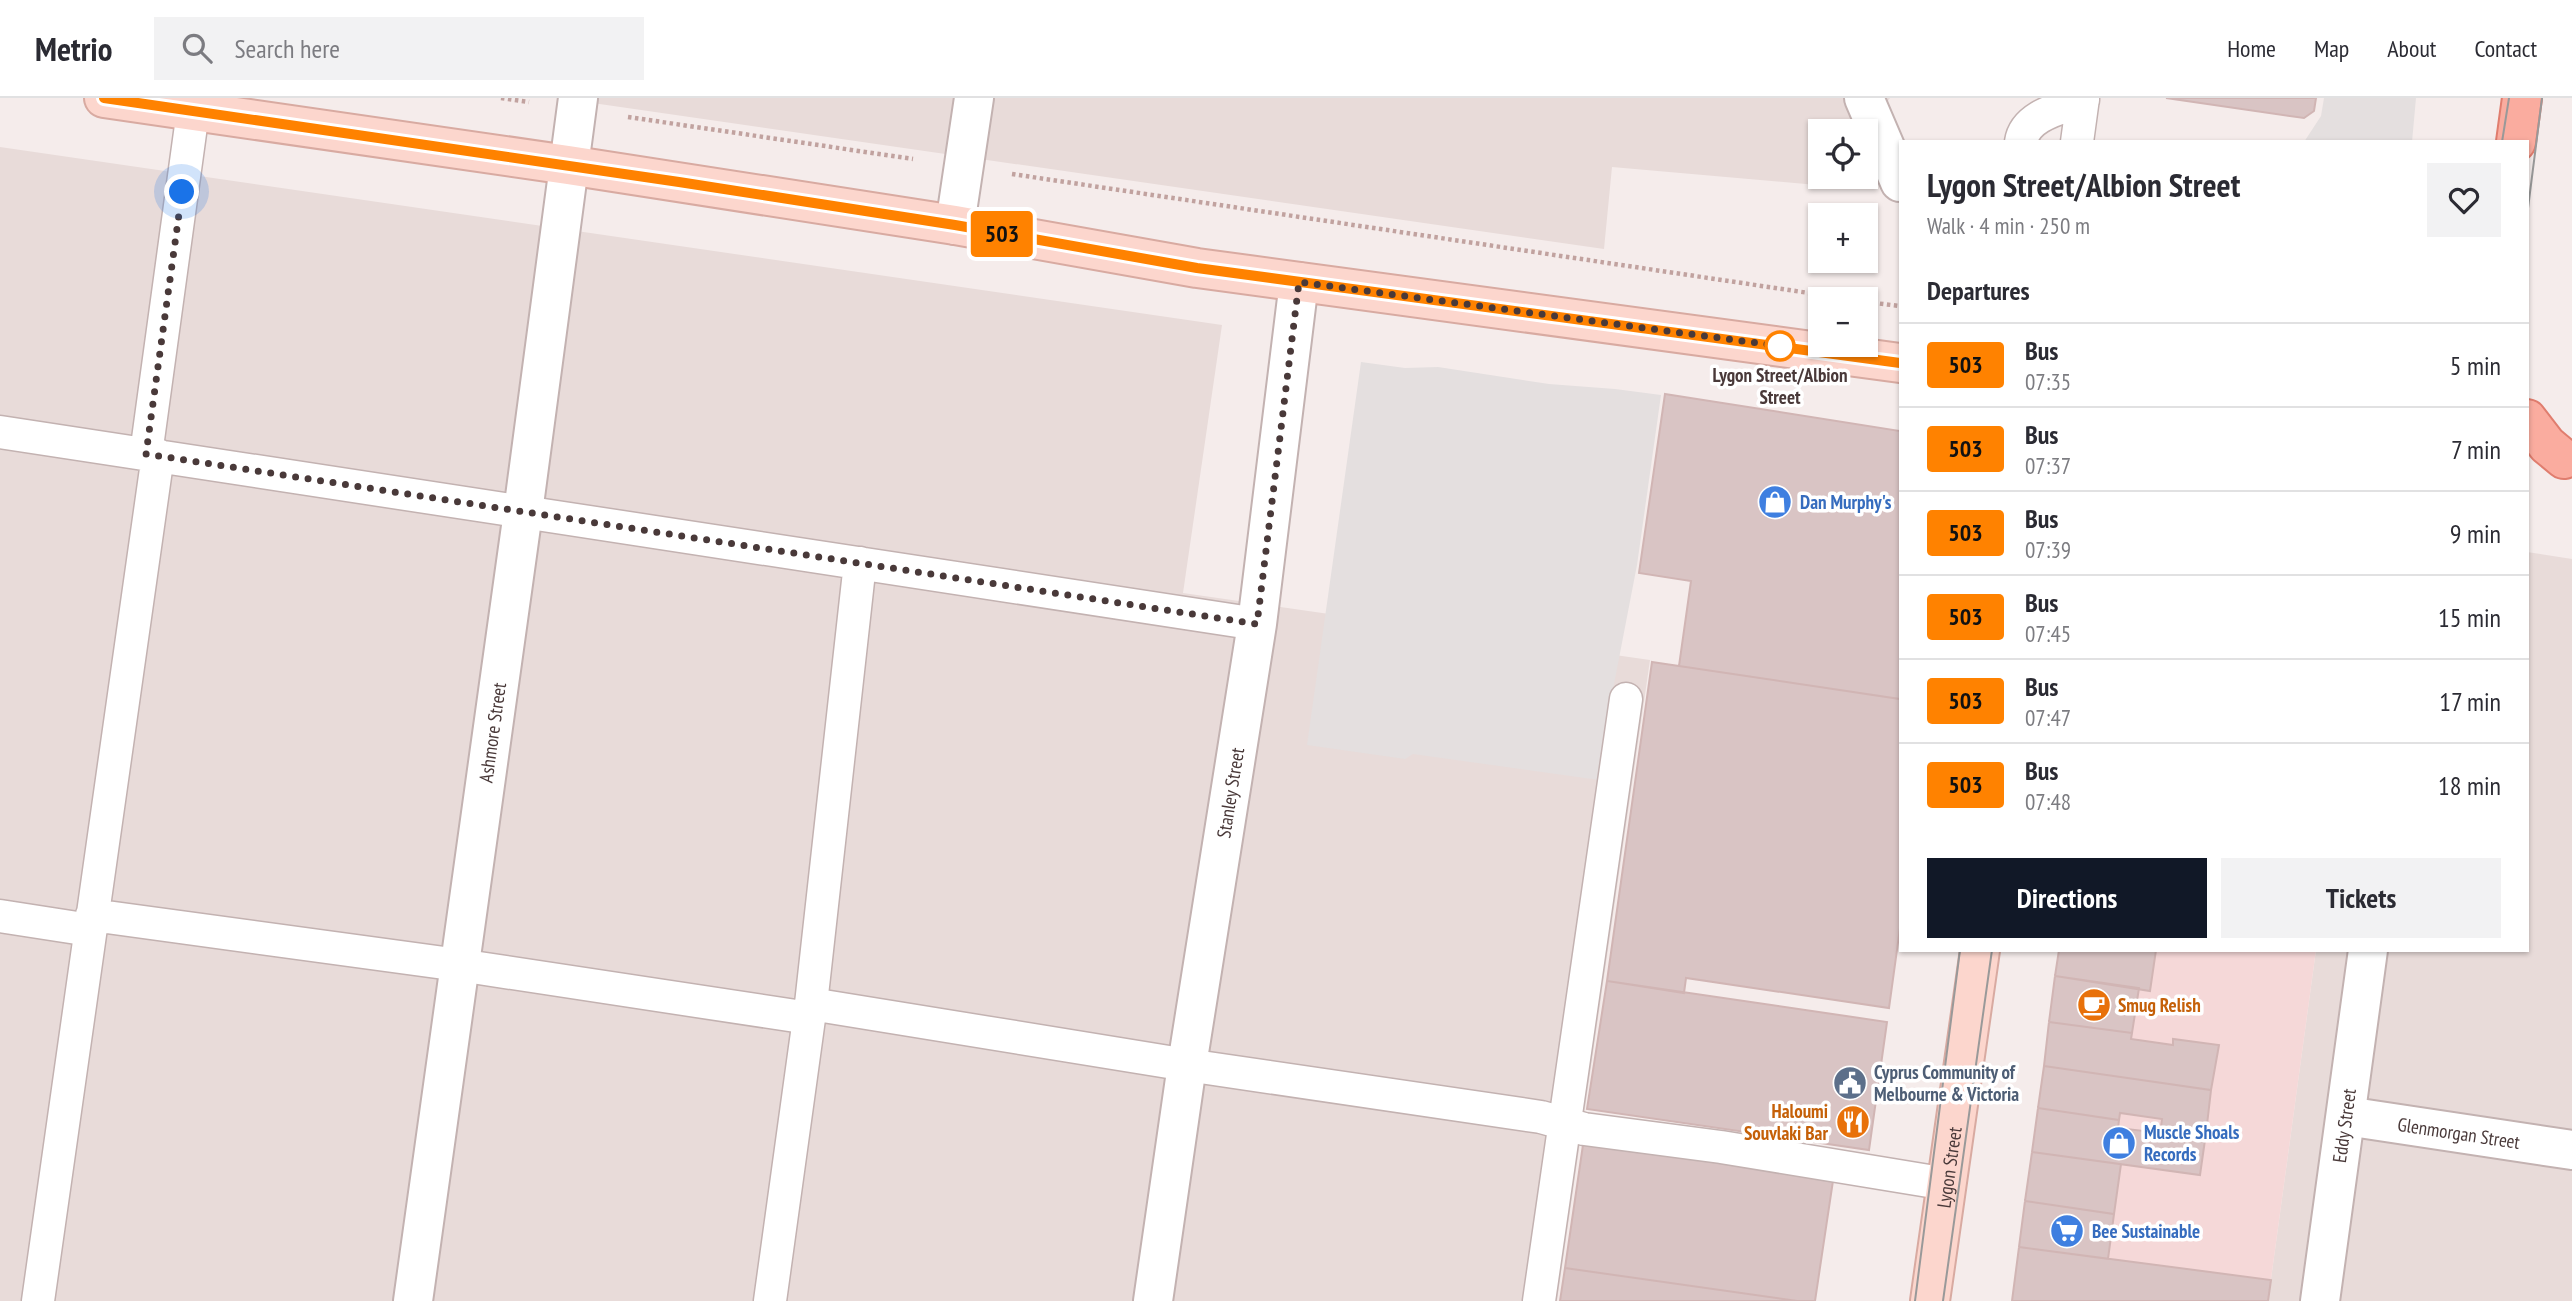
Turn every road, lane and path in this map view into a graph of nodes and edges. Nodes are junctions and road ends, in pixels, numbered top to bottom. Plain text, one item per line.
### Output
1 (104, 98) edge
2 (501, 98) edge
3 (974, 98) edge
4 (1864, 98) edge
5 (2522, 98) edge
6 (2083, 99) edge
7 (577, 104) edge
8 (186, 106) edge
9 (2021, 140) edge
10 (2077, 140) edge
11 (2516, 140) edge
12 (568, 165) junction
13 (964, 167) junction
14 (1899, 180) edge
15 (955, 225) junction
16 (1299, 282) junction
17 (1808, 293) edge
18 (1878, 303) edge
19 (1899, 306) edge
20 (1899, 363) edge
21 (2529, 422) edge
22 (0, 432) edge
23 (152, 454) junction
24 (2529, 454) edge
25 (2568, 459) edge
26 (523, 512) junction
27 (860, 563) junction
28 (1257, 624) junction
29 (1626, 699) dead end
30 (0, 916) edge
31 (91, 922) junction
32 (1980, 952) edge
33 (2368, 952) edge
34 (459, 965) junction
35 (810, 1011) junction
36 (1187, 1065) junction
37 (2346, 1116) junction
38 (1564, 1124) junction
39 (2572, 1150) edge
40 (1947, 1184) junction
41 (38, 1301) edge
42 (413, 1301) edge
43 (770, 1301) edge
44 (1153, 1301) edge
45 (1539, 1301) edge
46 (1930, 1301) edge
47 (2320, 1301) edge

1 - 8 street
2 - 7 path
3 - 13 street
4 - 14 street
5 - 11 main road
6 - 9 lane
6 - 10 lane
7 - 12 street, Ashmore Street
7 - 13 path
8 - 12 street
8 - 23 lane
12 - 15 street
12 - 26 street, Ashmore Street
13 - 15 street
13 - 17 path
15 - 16 street
16 - 20 street
16 - 28 street, Stanley Street
18 - 19 path
21 - 25 main road
22 - 23 lane
23 - 26 lane
23 - 31 lane
24 - 25 main road
26 - 27 lane
26 - 34 street, Ashmore Street
27 - 28 lane
27 - 35 lane
28 - 36 street, Stanley Street
29 - 38 lane
30 - 31 lane
31 - 34 lane
31 - 41 lane
32 - 40 street, Lygon Street
33 - 37 street, Eddy Street
34 - 35 lane
34 - 42 street, Ashmore Street
35 - 36 lane
35 - 43 lane
36 - 38 lane
36 - 44 street, Stanley Street
37 - 39 street, Glenmorgan Street
37 - 47 street, Eddy Street
38 - 40 lane
38 - 45 lane
40 - 46 street, Lygon Street

